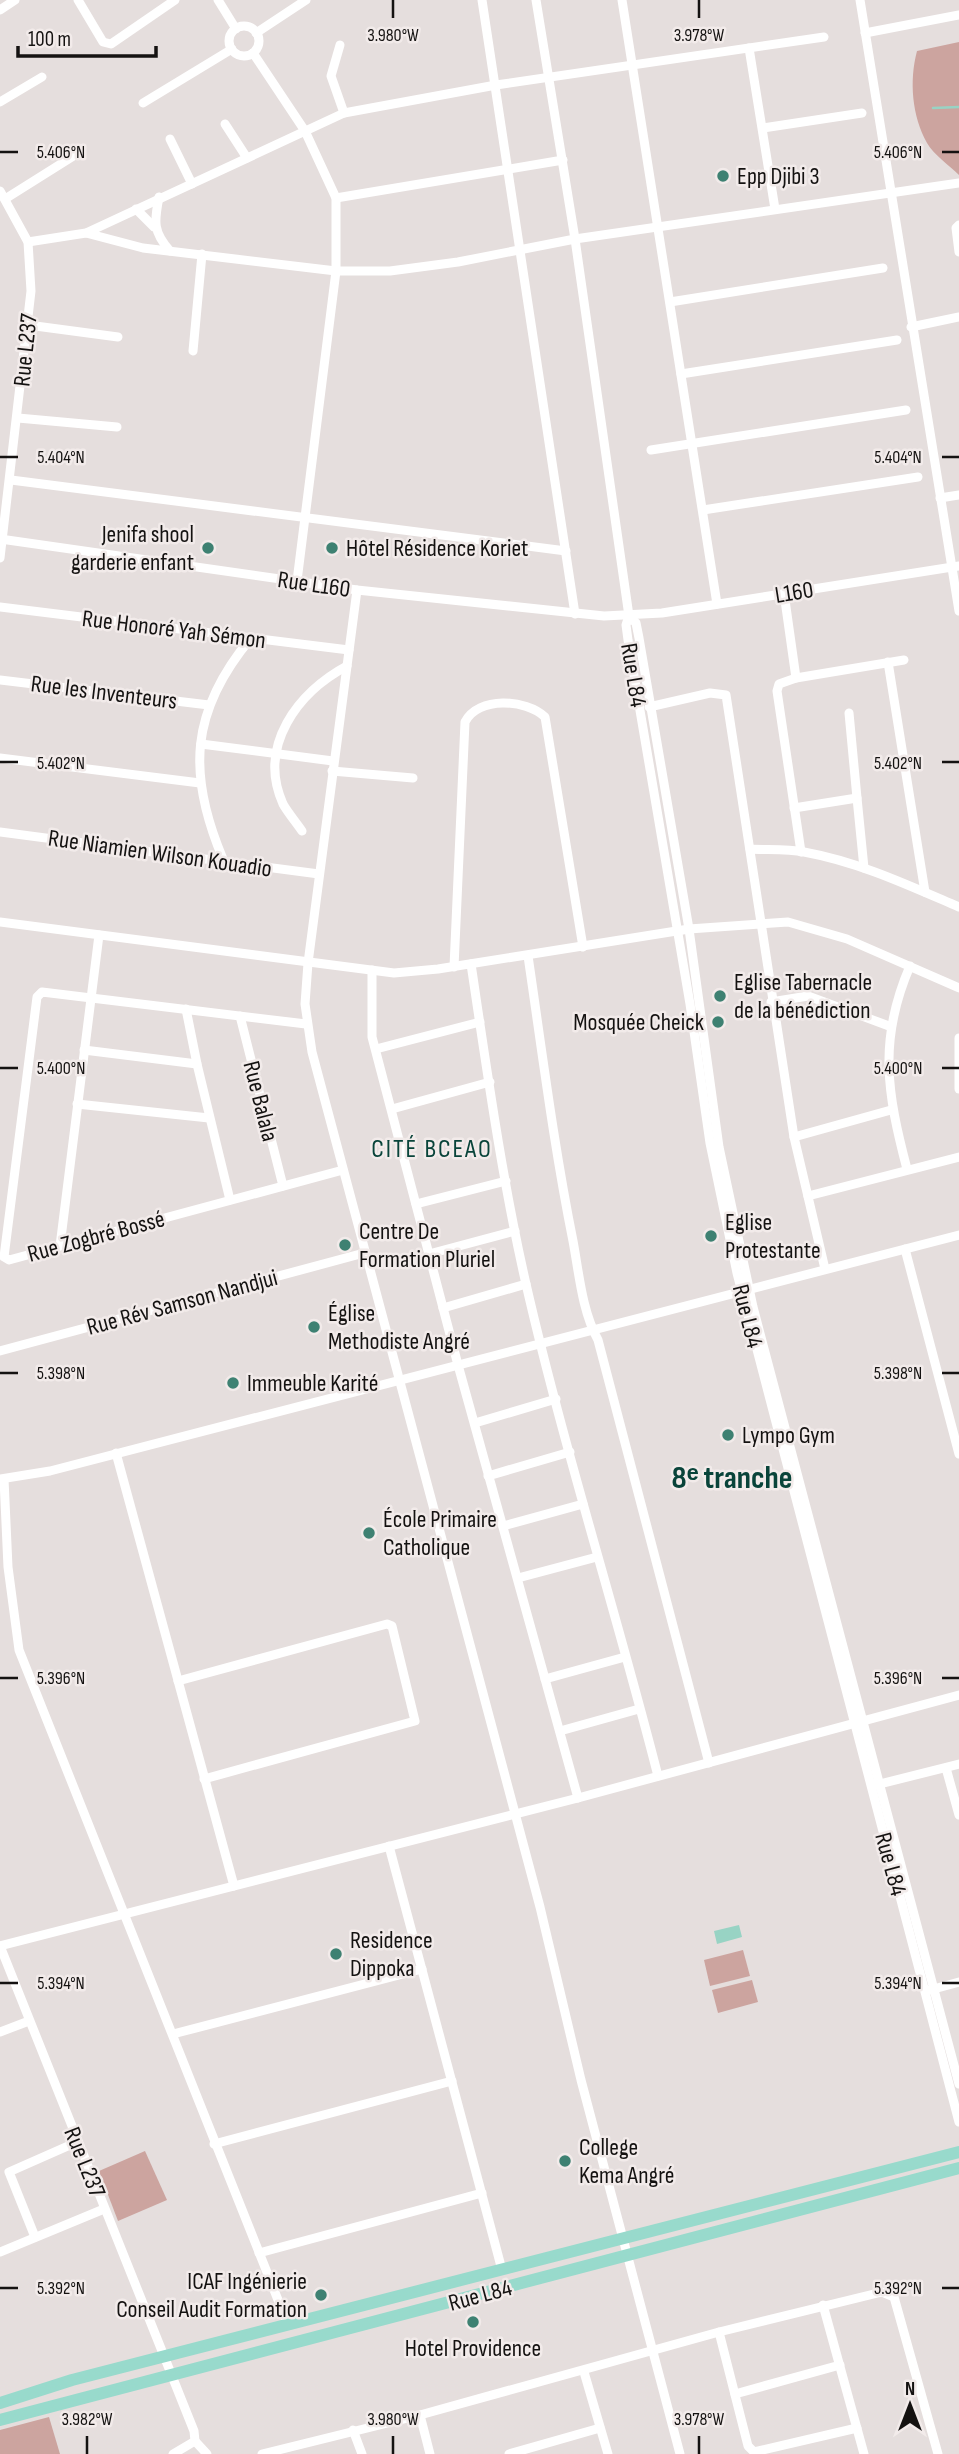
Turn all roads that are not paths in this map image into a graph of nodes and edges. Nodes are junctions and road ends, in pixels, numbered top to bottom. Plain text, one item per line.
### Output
1 (15, 0) edge
2 (78, 0) edge
3 (174, 0) edge
4 (218, 0) edge
5 (306, 0) edge
6 (482, 0) edge
7 (536, 0) edge
8 (622, 0) edge
9 (860, 0) edge
10 (0, 10) edge
11 (959, 15) edge
12 (236, 29) junction
13 (256, 33) junction
14 (865, 33) junction
15 (824, 37) dead end
16 (340, 46) dead end
17 (749, 48) junction
18 (232, 49) junction
19 (253, 53) junction
20 (632, 66) junction
21 (42, 77) dead end
22 (550, 78) junction
23 (496, 85) junction
24 (0, 102) edge
25 (143, 103) dead end
26 (344, 113) junction
27 (862, 113) dead end
28 (225, 124) dead end
29 (762, 128) junction
30 (305, 131) junction
31 (170, 139) dead end
32 (75, 155) dead end
33 (247, 158) junction
34 (563, 160) junction
35 (509, 170) junction
36 (959, 183) edge
37 (192, 184) junction
38 (890, 194) junction
39 (2, 195) edge
40 (159, 197) junction
41 (336, 198) junction
42 (135, 209) junction
43 (775, 209) junction
44 (959, 225) edge
45 (658, 227) junction
46 (155, 230) junction
47 (86, 233) junction
48 (576, 239) junction
49 (28, 242) junction
50 (143, 248) junction
51 (520, 249) junction
52 (170, 251) junction
53 (959, 252) edge
54 (202, 254) junction
55 (883, 268) dead end
56 (335, 271) junction
57 (670, 302) junction
58 (959, 317) edge
59 (28, 325) junction
60 (911, 327) junction
61 (118, 337) dead end
62 (897, 340) dead end
63 (193, 351) dead end
64 (681, 374) junction
65 (906, 410) dead end
66 (18, 418) junction
67 (117, 427) dead end
68 (693, 444) junction
69 (651, 450) dead end
70 (918, 477) dead end
71 (11, 480) junction
72 (959, 495) edge
73 (940, 498) junction
74 (703, 510) junction
75 (303, 519) junction
76 (1, 540) edge
77 (566, 551) junction
78 (0, 558) edge
79 (955, 566) edge
80 (297, 581) junction
81 (357, 590) junction
82 (784, 593) junction
83 (717, 604) junction
84 (0, 607) edge
85 (959, 611) edge
86 (575, 614) junction
87 (629, 616) junction
88 (251, 638) junction
89 (349, 650) junction
90 (904, 660) dead end
91 (888, 662) junction
92 (346, 666) junction
93 (796, 678) junction
94 (0, 680) edge
95 (209, 705) junction
96 (649, 707) junction
97 (849, 713) dead end
98 (201, 744) junction
99 (278, 753) junction
100 (0, 758) edge
101 (333, 761) junction
102 (332, 771) junction
103 (413, 778) dead end
104 (200, 783) junction
105 (857, 798) junction
106 (794, 808) junction
107 (302, 831) dead end
108 (0, 832) edge
109 (750, 849) junction
110 (801, 852) junction
111 (223, 859) junction
112 (864, 868) junction
113 (319, 874) junction
114 (925, 892) junction
115 (959, 906) edge
116 (0, 922) edge
117 (759, 922) junction
118 (688, 929) junction
119 (676, 932) junction
120 (99, 935) junction
121 (583, 947) junction
122 (528, 956) junction
123 (308, 963) junction
124 (471, 964) junction
125 (910, 966) junction
126 (454, 967) junction
127 (372, 970) junction
128 (959, 988) edge
129 (91, 996) junction
130 (771, 1002) junction
131 (186, 1009) junction
132 (240, 1016) junction
133 (480, 1022) junction
134 (306, 1024) junction
135 (889, 1026) junction
136 (959, 1038) edge
137 (376, 1049) junction
138 (84, 1050) junction
139 (197, 1064) junction
140 (489, 1082) junction
141 (959, 1090) edge
142 (77, 1104) junction
143 (392, 1109) junction
144 (891, 1110) junction
145 (209, 1118) junction
146 (794, 1138) junction
147 (959, 1157) edge
148 (907, 1169) junction
149 (343, 1170) junction
150 (506, 1181) junction
151 (283, 1186) junction
152 (808, 1196) junction
153 (230, 1200) junction
154 (416, 1204) junction
155 (515, 1231) junction
156 (959, 1235) edge
157 (60, 1245) junction
158 (905, 1249) junction
159 (364, 1252) junction
160 (429, 1254) junction
161 (825, 1269) junction
162 (526, 1284) junction
163 (745, 1290) junction
164 (443, 1308) junction
165 (592, 1329) junction
166 (541, 1342) junction
167 (0, 1351) edge
168 (458, 1365) junction
169 (398, 1380) junction
170 (556, 1399) junction
171 (475, 1423) junction
172 (570, 1452) junction
173 (116, 1453) junction
174 (959, 1454) edge
175 (488, 1476) junction
176 (2, 1479) edge
177 (583, 1504) junction
178 (503, 1526) junction
179 (597, 1557) junction
180 (4, 1567) edge
181 (518, 1578) junction
182 (625, 1657) junction
183 (545, 1679) junction
184 (178, 1681) junction
185 (959, 1695) edge
186 (639, 1709) junction
187 (860, 1721) junction
188 (560, 1731) junction
189 (709, 1763) junction
190 (959, 1764) edge
191 (946, 1768) junction
192 (658, 1776) junction
193 (204, 1779) junction
194 (876, 1785) junction
195 (578, 1798) junction
196 (515, 1815) junction
197 (959, 1815) edge
198 (389, 1846) junction
199 (233, 1886) junction
200 (126, 1914) junction
201 (0, 1946) edge
202 (422, 1969) junction
203 (959, 1982) edge
204 (931, 1990) junction
205 (29, 2021) junction
206 (0, 2032) edge
207 (173, 2034) junction
208 (452, 2081) junction
209 (959, 2084) edge
210 (959, 2122) edge
211 (77, 2142) junction
212 (214, 2144) junction
213 (959, 2151) edge
214 (959, 2168) edge
215 (482, 2193) junction
216 (104, 2209) junction
217 (35, 2237) junction
218 (622, 2238) junction
219 (0, 2252) edge
220 (259, 2253) junction
221 (627, 2256) junction
222 (502, 2270) junction
223 (823, 2305) junction
224 (288, 2325) junction
225 (719, 2332) junction
226 (652, 2353) junction
227 (163, 2359) junction
228 (840, 2365) junction
229 (584, 2372) junction
230 (170, 2377) junction
231 (736, 2394) junction
232 (0, 2403) edge
233 (420, 2416) junction
234 (0, 2420) edge
235 (600, 2428) junction
236 (857, 2428) junction
237 (353, 2430) junction
238 (195, 2441) junction
239 (291, 2450) edge
240 (173, 2454) edge
241 (207, 2454) edge
242 (262, 2454) edge
243 (362, 2454) edge
244 (430, 2454) edge
245 (509, 2454) edge
246 (608, 2454) edge
247 (680, 2454) edge
248 (864, 2454) edge
249 (938, 2454) edge

1 - 10 street
2 - 3 street
4 - 12 street
5 - 13 street
6 - 23 street
7 - 22 street
8 - 20 street
9 - 14 street
11 - 14 street
12 - 13 street
12 - 18 street
13 - 19 street
14 - 38 street
15 - 17 street
16 - 26 street
17 - 20 street
17 - 29 street
18 - 19 street
18 - 25 street
19 - 30 street
20 - 22 street
20 - 45 street
21 - 24 street
22 - 23 street
22 - 34 street
23 - 26 street
23 - 35 street
26 - 30 street
27 - 29 street
28 - 33 street
29 - 43 street
30 - 33 street
30 - 41 street
31 - 37 street
32 - 39 street
33 - 37 street
34 - 35 street
34 - 48 street
35 - 41 street
35 - 51 street
36 - 38 street
37 - 40 street
38 - 43 street
38 - 60 street
39 - 49 street, Rue L237
40 - 42 street
40 - 46 street
41 - 56 street
42 - 46 street
42 - 47 street
43 - 45 street
44 - 53 street
45 - 48 street
45 - 57 street
46 - 50 street
46 - 52 street
47 - 49 street
47 - 50 street
48 - 51 street
48 - 87 street
49 - 59 street, Rue L237
50 - 52 street
51 - 56 street
51 - 77 street
52 - 54 street
54 - 56 street
54 - 63 street
55 - 57 street
56 - 75 street
57 - 64 street
58 - 60 street
59 - 61 street
59 - 66 street, Rue L237
60 - 73 street
62 - 64 street
64 - 68 street
65 - 68 street
66 - 67 street
66 - 71 street, Rue L237
68 - 69 street
68 - 74 street
70 - 74 street
71 - 75 street
71 - 76 street, Rue L237
72 - 73 street
73 - 79 street
74 - 83 street
75 - 77 street
75 - 80 street
76 - 78 street, Rue L237
76 - 80 street, Rue L160
77 - 86 street
79 - 82 street, L160
79 - 85 street
80 - 81 street, Rue L160
81 - 86 street, Rue L160
81 - 89 street
82 - 83 street, L160
82 - 93 street
83 - 87 street, L160
84 - 88 street, Rue Honoré Yah Sémon
86 - 87 street, Rue L160
87 - 96 street, Rue L84
87 - 119 street, Rue L84
88 - 89 street, Rue Honoré Yah Sémon
88 - 95 street
89 - 92 street
90 - 91 street
91 - 93 street
91 - 114 street
92 - 99 street
92 - 101 street
93 - 106 street
94 - 95 street, Rue les Inventeurs
95 - 98 street
96 - 109 street
96 - 118 street, Rue L84
97 - 105 street
98 - 99 street
98 - 104 street
99 - 101 street
99 - 107 street
100 - 104 street
101 - 102 street
102 - 103 street
102 - 113 street
104 - 111 street
105 - 106 street
105 - 112 street
106 - 110 street
108 - 111 street, Rue Niamien Wilson Kouadio
109 - 110 street
109 - 117 street
110 - 112 street
111 - 113 street, Rue Niamien Wilson Kouadio
112 - 114 street
113 - 123 street
114 - 115 street
116 - 120 street
117 - 118 street
117 - 125 street
117 - 130 street
118 - 119 street
118 - 163 street, Rue L84
119 - 121 street
119 - 163 street, Rue L84
120 - 123 street
120 - 129 street
121 - 122 street
121 - 126 street
122 - 124 street
122 - 165 street
123 - 127 street
123 - 134 street
124 - 126 street
124 - 133 street
125 - 128 street
125 - 135 street
126 - 127 street
127 - 137 street
129 - 131 street, Rue Zogbré Bossé
129 - 138 street
129 - 157 street, Rue Zogbré Bossé
130 - 135 street
130 - 146 street
131 - 132 street, Rue Zogbré Bossé
131 - 139 street
132 - 134 street, Rue Zogbré Bossé
132 - 151 street, Rue Balala
133 - 137 street
133 - 140 street
134 - 149 street
135 - 144 street
136 - 141 street
137 - 143 street
138 - 139 street
138 - 142 street
139 - 145 street
140 - 143 street
140 - 150 street
142 - 145 street
142 - 157 street
143 - 154 street
144 - 146 street
144 - 148 street
145 - 153 street
146 - 152 street
147 - 148 street
148 - 152 street
149 - 151 street, Rue Zogbré Bossé
149 - 159 street
150 - 154 street
150 - 155 street
151 - 153 street, Rue Zogbré Bossé
152 - 161 street
153 - 157 street, Rue Zogbré Bossé
154 - 160 street
155 - 160 street
155 - 162 street
156 - 158 street
158 - 161 street
158 - 174 street
159 - 167 street, Rue Rév Samson Nandjui
159 - 169 street
160 - 164 street
161 - 163 street
162 - 164 street
162 - 166 street
163 - 165 street
163 - 187 street, Rue L84
164 - 168 street
165 - 166 street
165 - 189 street
166 - 168 street
166 - 170 street
168 - 169 street
168 - 171 street
169 - 173 street
169 - 196 street
170 - 171 street
170 - 172 street
171 - 175 street
172 - 175 street
172 - 177 street
173 - 176 street
173 - 184 street
175 - 178 street
176 - 180 street
177 - 178 street
177 - 179 street
178 - 181 street
179 - 181 street
179 - 182 street
180 - 200 street
181 - 183 street
182 - 183 street
182 - 186 street
183 - 188 street
184 - 193 street
184 - 193 street
185 - 187 street
186 - 188 street
186 - 192 street
187 - 189 street
187 - 194 street, Rue L84
188 - 195 street
189 - 192 street
190 - 191 street
191 - 194 street
191 - 197 street
192 - 195 street
193 - 199 street
194 - 204 street, Rue L84
195 - 196 street
196 - 198 street
196 - 218 street
198 - 199 street
198 - 202 street
199 - 200 street
200 - 201 street
200 - 207 street
201 - 205 street, Rue L237
202 - 207 street
202 - 208 street
203 - 204 street
204 - 209 street, Rue L84
204 - 210 street, Rue L84
205 - 206 street
205 - 211 street, Rue L237
207 - 212 street
208 - 212 street
208 - 215 street
211 - 216 street, Rue L237
211 - 217 street
212 - 220 street
213 - 218 main road, Rue L84
214 - 221 main road, Rue L84
215 - 220 street
215 - 222 street
216 - 217 street
216 - 227 street, Rue L237
217 - 219 street
218 - 221 street
218 - 222 main road, Rue L84
220 - 224 street
221 - 226 street
221 - 230 main road, Rue L84
222 - 224 main road, Rue L84
223 - 225 street
223 - 228 street
223 - 249 street
224 - 227 main road, Rue L84
225 - 226 street
225 - 231 street
226 - 229 street
226 - 247 street
227 - 230 street, Rue L237
227 - 232 main road, Rue L84
228 - 231 street
228 - 236 street
229 - 233 street
229 - 235 street
230 - 234 main road, Rue L84
230 - 238 street, Rue L237
231 - 236 street
233 - 237 street
233 - 244 street
235 - 245 street
235 - 246 street
236 - 248 street
237 - 239 street
237 - 243 street
238 - 240 street
238 - 241 street
239 - 242 street

